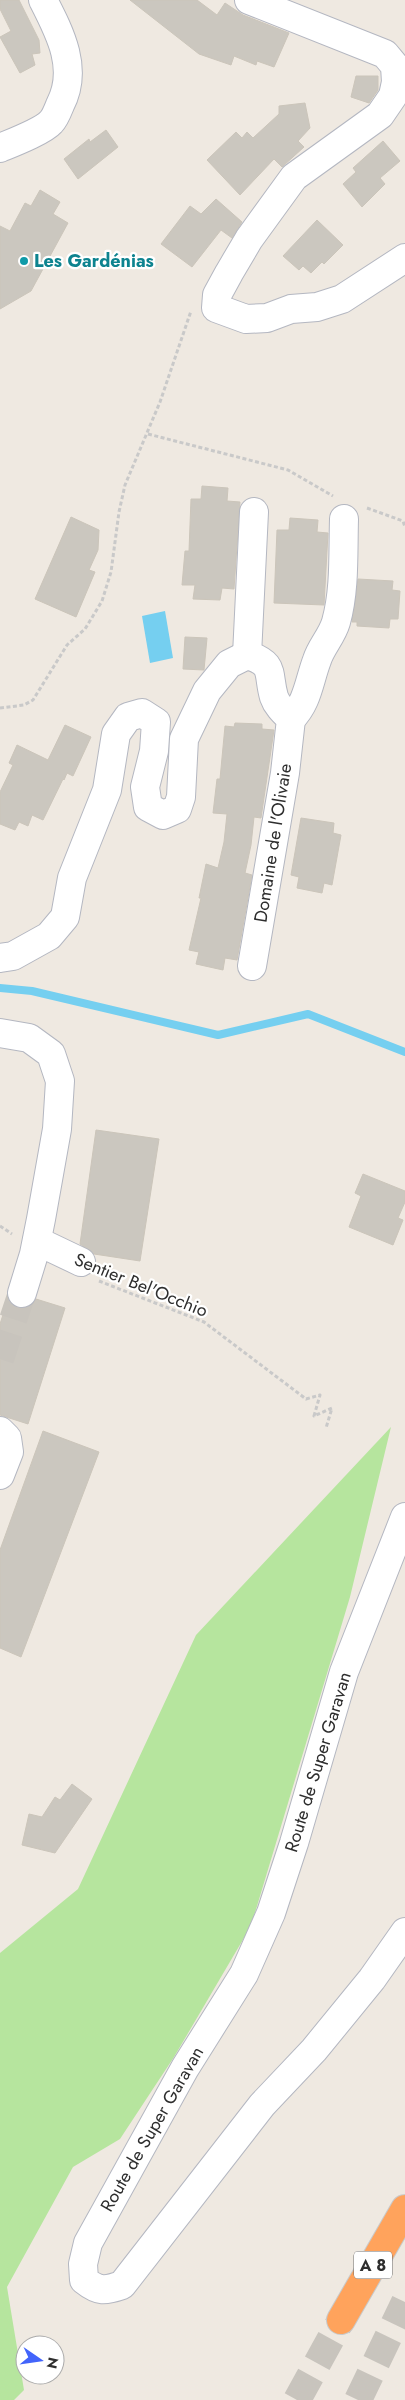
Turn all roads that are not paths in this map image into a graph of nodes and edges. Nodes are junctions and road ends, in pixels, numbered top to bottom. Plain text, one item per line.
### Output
1 (43, 0) edge
2 (249, 0) edge
3 (0, 148) edge
4 (405, 258) edge
5 (346, 507) road end
6 (254, 512) dead end
7 (247, 655) junction
8 (291, 719) junction
9 (0, 958) edge
10 (252, 966) dead end
11 (0, 1033) edge
12 (36, 1247) junction
13 (88, 1271) road end
14 (22, 1294) tunnel mouth
15 (0, 1432) edge
16 (0, 1475) edge
17 (405, 1518) edge
18 (405, 1932) edge
19 (405, 2209) edge
20 (340, 2320) tunnel mouth

1 - 3 street
2 - 4 street
5 - 8 street, Domaine de l'Olivaie
6 - 7 street
7 - 8 street
7 - 9 street
8 - 10 street, Domaine de l'Olivaie
11 - 12 street
12 - 13 street
12 - 14 street
15 - 16 street
17 - 18 street, Route de Super Garavan
19 - 20 highway, A 8

